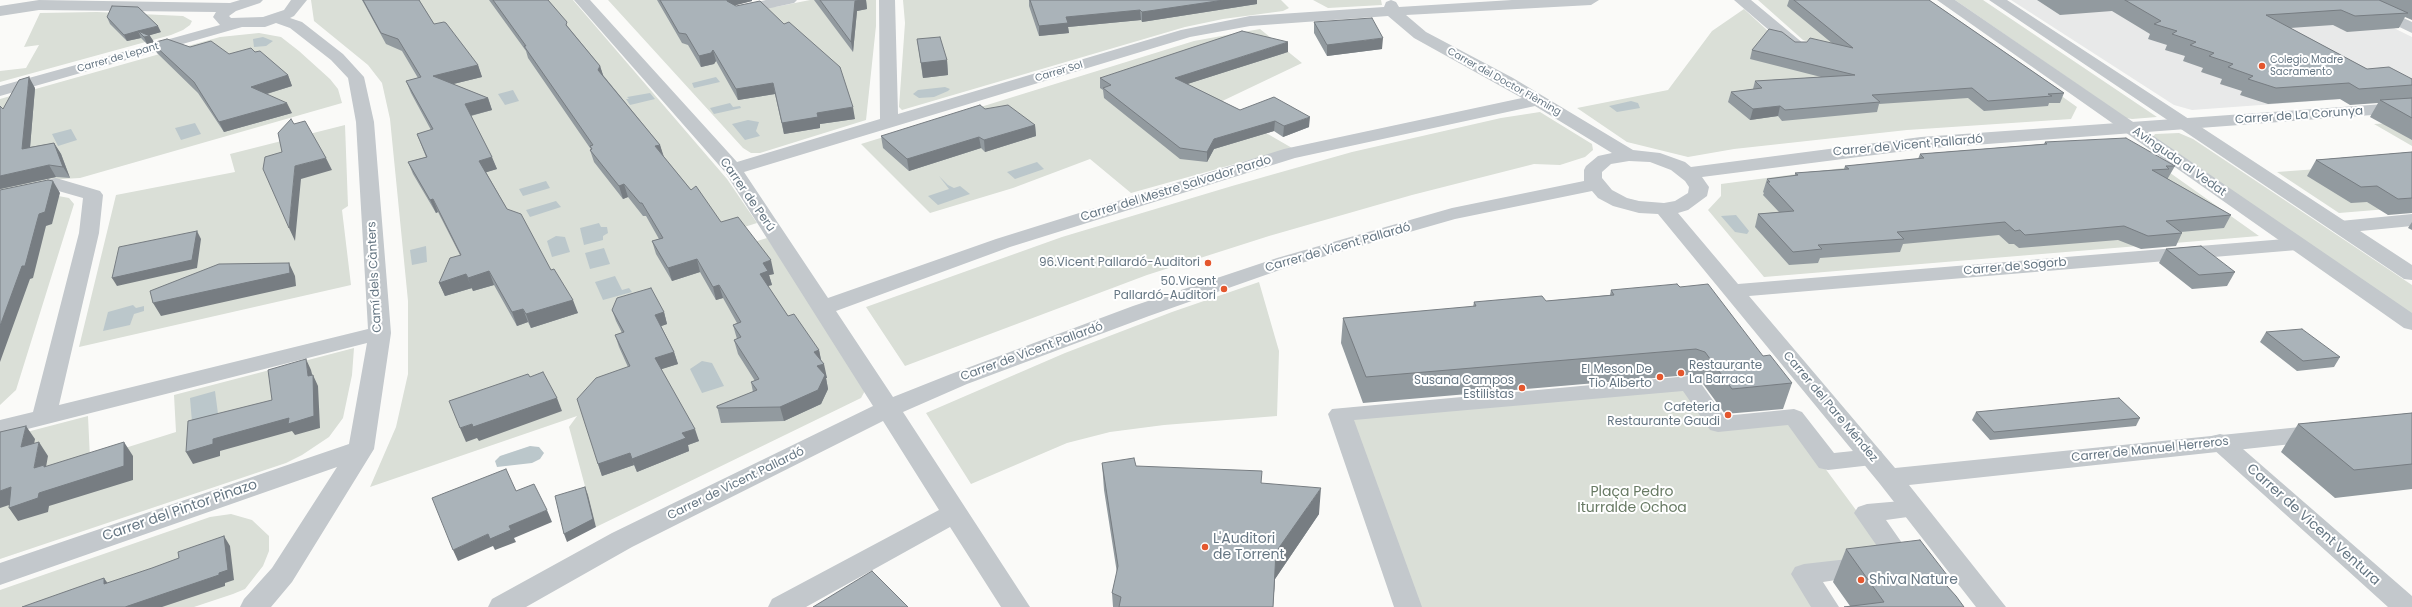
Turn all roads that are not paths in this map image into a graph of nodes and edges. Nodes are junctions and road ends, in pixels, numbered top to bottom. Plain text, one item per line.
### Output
1 (255, 0) edge
2 (299, 0) edge
3 (582, 0) edge
4 (789, 0) edge
5 (887, 0) edge
6 (1591, 0) edge
7 (1742, 0) edge
8 (1945, 0) edge
9 (1997, 0) edge
10 (2354, 0) edge
11 (1300, 4) dead end
12 (1391, 6) edge
13 (231, 8) junction
14 (738, 10) edge
15 (0, 11) edge
16 (1315, 16) junction
17 (279, 19) junction
18 (236, 25) junction
19 (2412, 28) edge
20 (1798, 47) edge
21 (0, 90) edge
22 (1538, 100) junction
23 (2412, 107) edge
24 (889, 124) junction
25 (2186, 124) junction
26 (2130, 128) junction
27 (1629, 155) junction
28 (733, 169) junction
29 (1688, 173) junction
30 (1595, 185) junction
31 (0, 196) edge
32 (1664, 209) junction
33 (2412, 220) edge
34 (2340, 227) junction
35 (2297, 244) junction
36 (2412, 274) edge
37 (1733, 291) junction
38 (822, 308) junction
39 (2412, 323) edge
40 (380, 333) junction
41 (887, 408) junction
42 (44, 416) junction
43 (0, 428) edge
44 (2343, 431) edge
45 (2220, 442) junction
46 (361, 449) junction
47 (1872, 457) junction
48 (1889, 478) junction
49 (1913, 509) junction
50 (955, 513) junction
51 (0, 574) edge
52 (282, 575) junction
53 (254, 607) edge
54 (270, 607) edge
55 (502, 607) edge
56 (782, 607) edge
57 (1016, 607) edge
58 (1408, 607) edge
59 (1825, 607) edge
60 (1992, 607) edge
61 (2406, 607) edge

1 - 13 street
2 - 17 street
3 - 28 street, Carrer de Perú
4 - 14 street
5 - 24 street
6 - 12 street, Carrer Sol
7 - 20 street
8 - 26 street, Avinguda al Vedat
9 - 25 street
10 - 19 street
11 - 16 street
12 - 16 street, Carrer Sol
12 - 22 street, Carrer del Doctor Flèming
13 - 15 street
13 - 18 street
16 - 24 street, Carrer Sol
17 - 18 street, Carrer de Lepant
17 - 40 street, Camí dels Cànters
18 - 21 street, Carrer de Lepant
22 - 27 street, Carrer del Doctor Flèming
22 - 38 street, Carrer del Mestre Salvador Pardo
23 - 25 street, Carrer de La Corunya
24 - 28 street, Carrer Sol
25 - 26 street, Carrer de La Corunya
25 - 34 street
26 - 29 street, Carrer de Vicent Pallardó
26 - 35 street, Avinguda al Vedat
27 - 29 street
27 - 30 street
28 - 38 street, Carrer de Perú
29 - 32 street
30 - 32 street
30 - 41 street, Carrer de Vicent Pallardó
31 - 42 street
32 - 37 street, Carrer del Pare Méndez
33 - 34 street
34 - 36 street
35 - 37 street, Carrer de Sogorb
35 - 39 street, Avinguda al Vedat
37 - 47 street, Carrer del Pare Méndez
38 - 41 street, Carrer de Perú
40 - 42 street
40 - 46 street, Camí dels Cànters
41 - 50 street, Carrer de Perú
41 - 55 street, Carrer de Vicent Pallardó
42 - 43 street
44 - 45 street, Carrer de Manuel Herreros
45 - 48 street, Carrer de Manuel Herreros
45 - 61 street, Carrer de Vicent Ventura
46 - 51 street, Carrer del Pintor Pinazo
46 - 52 street, Camí dels Cànters
47 - 48 street, Carrer del Pare Méndez
47 - 58 street
48 - 49 street, Carrer del Pare Méndez
49 - 59 street
49 - 60 street, Carrer del Pare Méndez
50 - 56 street
50 - 57 street, Carrer de Perú
52 - 53 street, Camí dels Cànters
52 - 54 street, Camí dels Cànters

